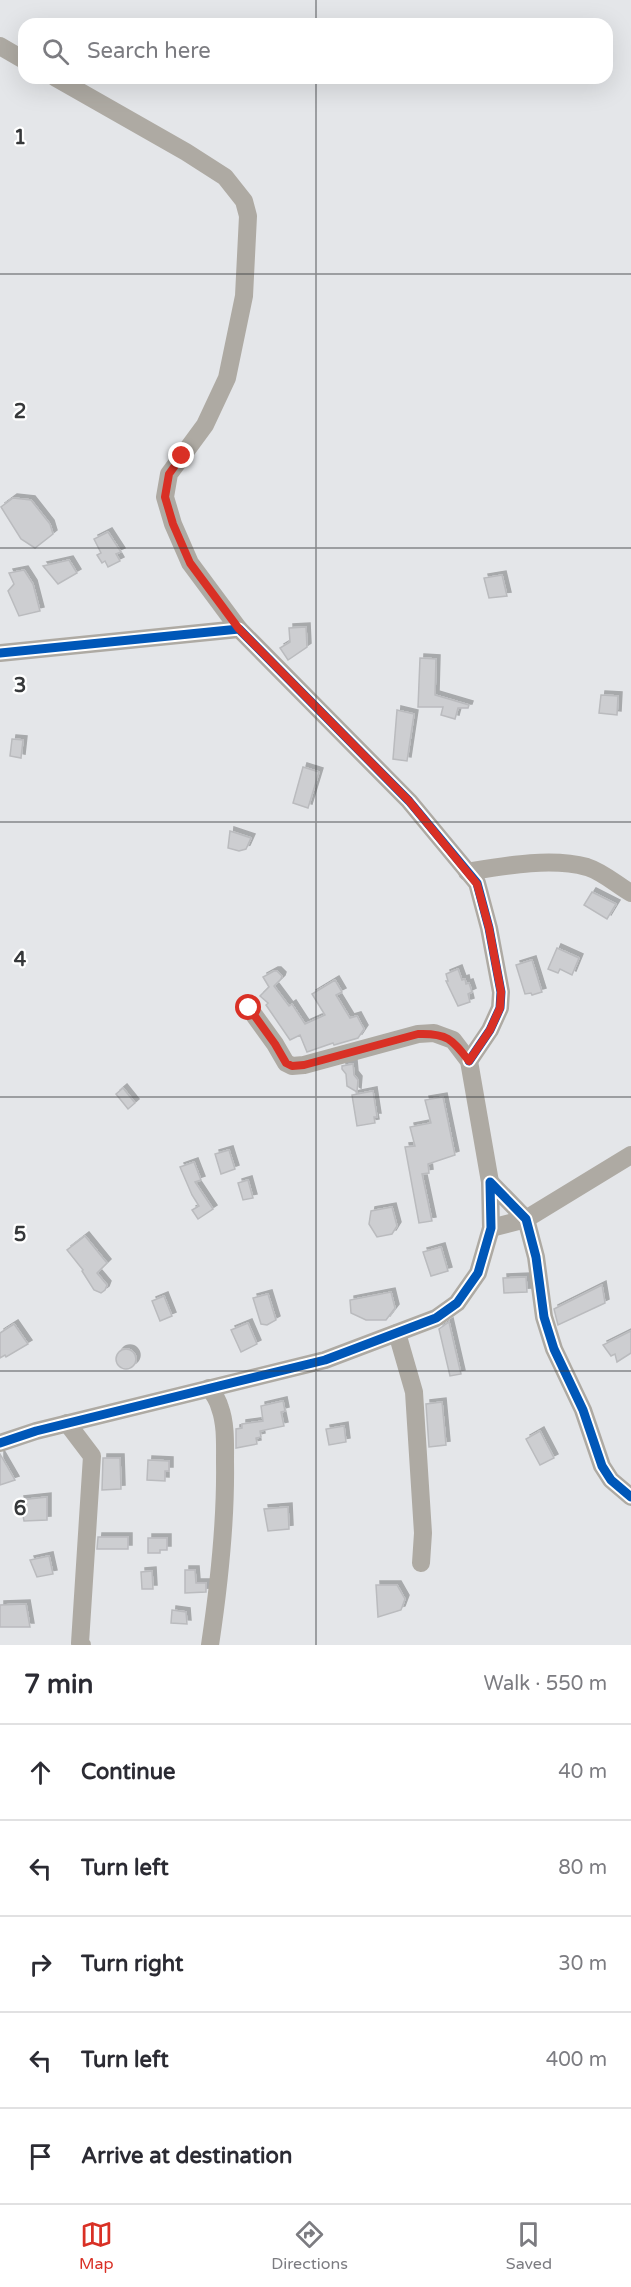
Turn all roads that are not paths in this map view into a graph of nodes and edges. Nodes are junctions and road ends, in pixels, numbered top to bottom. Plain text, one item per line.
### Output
1 (0, 46) edge
2 (18, 56) edge
3 (67, 84) edge
4 (239, 629) junction
5 (0, 652) edge
6 (467, 872) junction
7 (631, 893) edge
8 (249, 1008) dead end
9 (469, 1061) junction
10 (631, 1155) edge
11 (490, 1182) junction
12 (526, 1220) junction
13 (491, 1228) junction
14 (397, 1333) junction
15 (209, 1388) junction
16 (68, 1423) junction
17 (0, 1443) edge
18 (631, 1497) edge
19 (420, 1563) dead end
20 (82, 1645) edge
21 (210, 1645) edge

1 - 2 street
3 - 4 street
4 - 5 street
4 - 6 street
6 - 7 street
6 - 9 street
8 - 9 street
9 - 11 street
10 - 12 street
11 - 12 street
11 - 13 street
12 - 13 street
12 - 18 street
13 - 14 street
14 - 15 street
14 - 19 street
15 - 16 street
15 - 21 street
16 - 17 street
16 - 20 street

